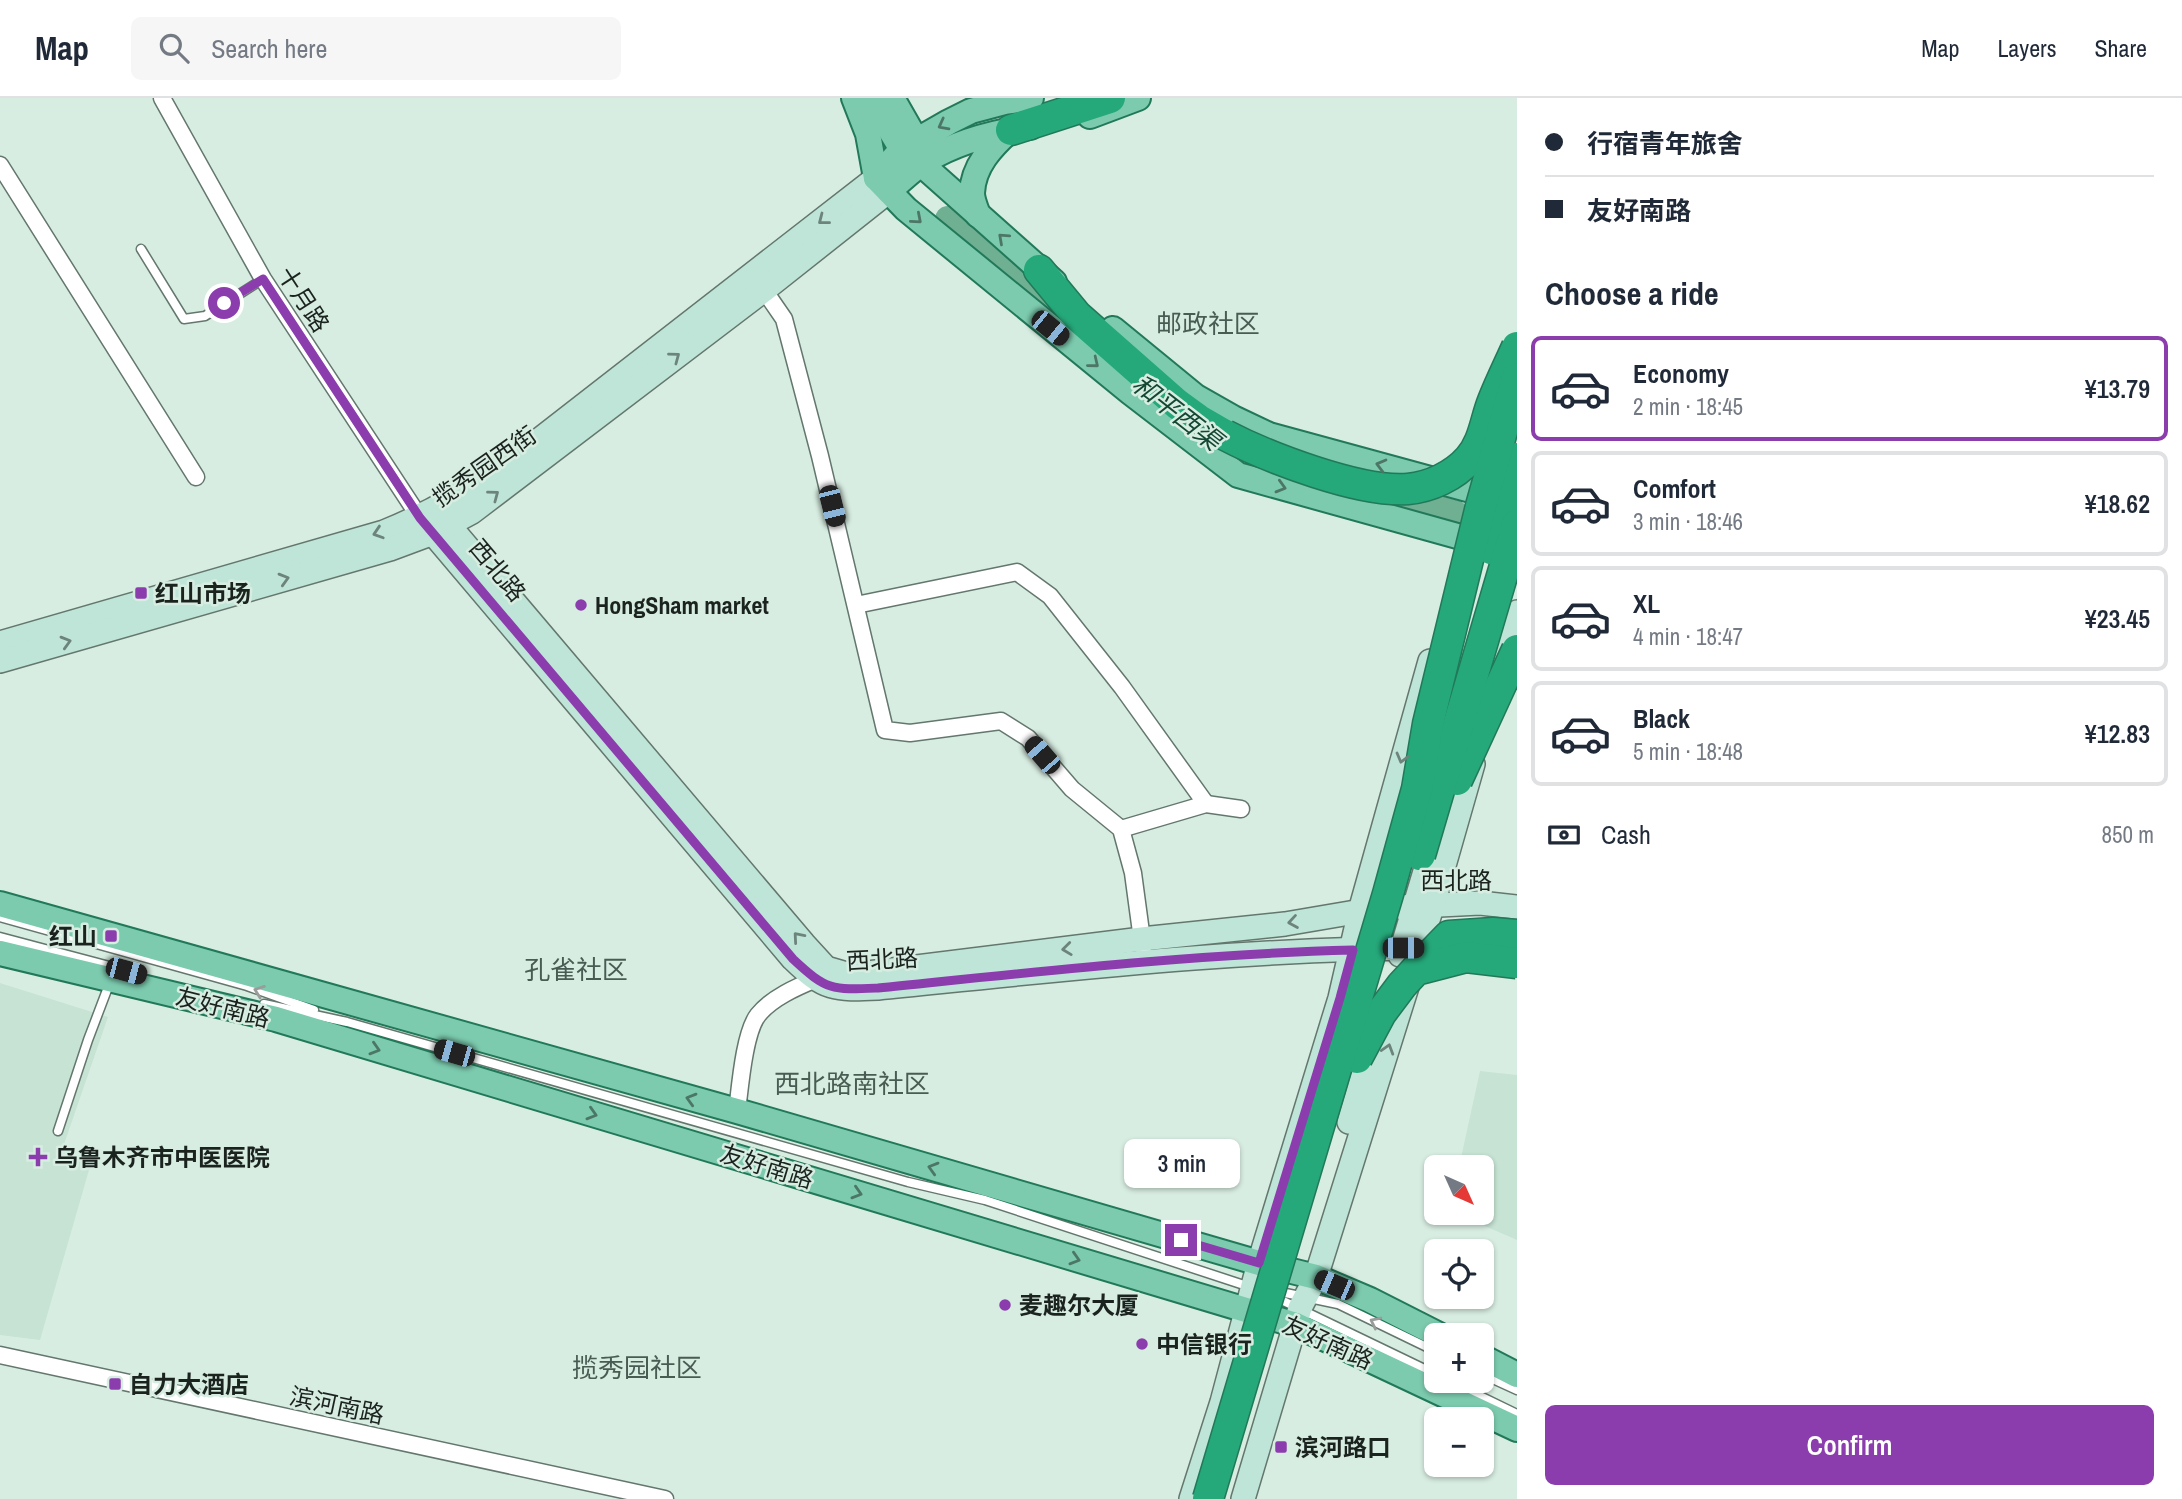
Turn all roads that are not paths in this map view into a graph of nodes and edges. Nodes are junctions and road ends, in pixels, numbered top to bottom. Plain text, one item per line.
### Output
1 (162, 98) edge
2 (854, 98) edge
3 (872, 98) edge
4 (892, 98) edge
5 (1031, 98) edge
6 (1138, 98) edge
7 (1107, 99) edge
8 (1004, 110) edge
9 (914, 150) junction
10 (0, 165) edge
11 (883, 184) junction
12 (978, 215) junction
13 (141, 249) dead end
14 (1039, 270) junction
15 (263, 279) junction
16 (764, 290) junction
17 (1517, 347) edge
18 (1517, 364) edge
19 (1517, 378) edge
20 (1517, 458) edge
21 (196, 477) dead end
22 (1499, 498) edge
23 (434, 521) junction
24 (1517, 525) edge
25 (1477, 540) junction
26 (1517, 548) edge
27 (1517, 563) edge
28 (856, 605) junction
29 (1517, 612) edge
30 (0, 643) edge
31 (1517, 650) edge
32 (0, 661) edge
33 (1417, 789) junction
34 (1206, 804) junction
35 (1241, 809) dead end
36 (1121, 830) junction
37 (1419, 859) junction
38 (0, 904) edge
39 (1424, 905) junction
40 (1517, 907) edge
41 (1370, 910) junction
42 (0, 917) edge
43 (1517, 935) edge
44 (0, 937) edge
45 (1360, 949) junction
46 (1144, 950) junction
47 (0, 953) edge
48 (1517, 953) edge
49 (1412, 955) junction
50 (1517, 963) edge
51 (837, 971) junction
52 (139, 974) dead end
53 (111, 979) junction
54 (815, 980) junction
55 (255, 1002) dead end
56 (347, 1022) junction
57 (1357, 1058) junction
58 (737, 1111) junction
59 (58, 1131) dead end
60 (1259, 1263) junction
61 (1304, 1296) junction
62 (1249, 1299) junction
63 (1424, 1327) edge
64 (1424, 1346) edge
65 (0, 1355) edge
66 (1494, 1363) edge
67 (1424, 1367) edge
68 (1517, 1375) edge
69 (1494, 1379) edge
70 (1517, 1390) edge
71 (1474, 1393) edge
72 (1517, 1414) edge
73 (1517, 1429) edge
74 (665, 1499) edge
75 (1191, 1499) edge
76 (1208, 1499) edge
77 (1229, 1499) edge
78 (1243, 1499) edge

1 - 15 street, 十月路
2 - 11 main road
3 - 9 main road
4 - 9 main road
5 - 8 main road
6 - 8 main road
7 - 8 highway
8 - 9 main road
8 - 12 main road
9 - 11 main road
9 - 12 main road
10 - 21 street
11 - 16 main road, 揽秀园西街
11 -> 23 main road, 揽秀园西街
11 -> 25 main road
14 -> 12 main road
13 - 15 lane
14 - 17 highway, bridge
22 -> 14 main road
15 - 23 street, 十月路
23 -> 16 main road, 揽秀园西街
16 - 28 street
18 - 22 main road
19 - 33 highway, bridge
20 - 33 highway, bridge
22 - 25 main road
23 -> 30 main road, 揽秀园西街
32 -> 23 main road, 揽秀园西街
51 -> 23 main road, 西北路
23 - 54 main road, 西北路
24 - 37 highway, bridge
25 - 26 main road
25 -> 41 main road
27 - 39 main road
28 - 34 street
28 - 36 street
29 - 39 main road
31 - 37 highway, bridge
33 - 76 highway, bridge
34 - 35 street
34 - 36 street
36 - 46 street
37 - 57 highway, bridge
58 -> 38 main road, 友好南路
39 - 40 main road, 西北路
39 - 41 main road, 西北路
39 - 49 main road
41 - 45 main road
41 -> 46 main road, 西北路
56 -> 42 lane
43 - 49 highway, bridge
44 - 52 lane
45 - 46 main road, 西北路
45 - 49 main road, 西北路
45 - 60 main road
46 -> 51 main road, 西北路
46 - 54 main road, 西北路
47 - 53 main road, 友好南路
48 - 49 main road, 西北路
49 - 50 highway, bridge
49 - 57 highway, bridge
61 -> 49 main road
51 - 54 street
53 - 59 lane
53 -> 62 main road, 友好南路
54 - 58 street
55 - 56 lane
56 - 62 lane
57 - 77 highway
60 -> 58 main road, 友好南路
60 - 61 main road, 友好南路
60 - 62 main road
61 - 62 main road, 友好南路
61 - 63 main road, 友好南路
64 -> 61 lane
61 - 67 lane
61 - 73 main road, 友好南路
61 - 78 main road
62 - 75 main road
65 - 74 street, 滨河南路
66 - 68 main road
69 - 70 lane
71 - 72 lane

